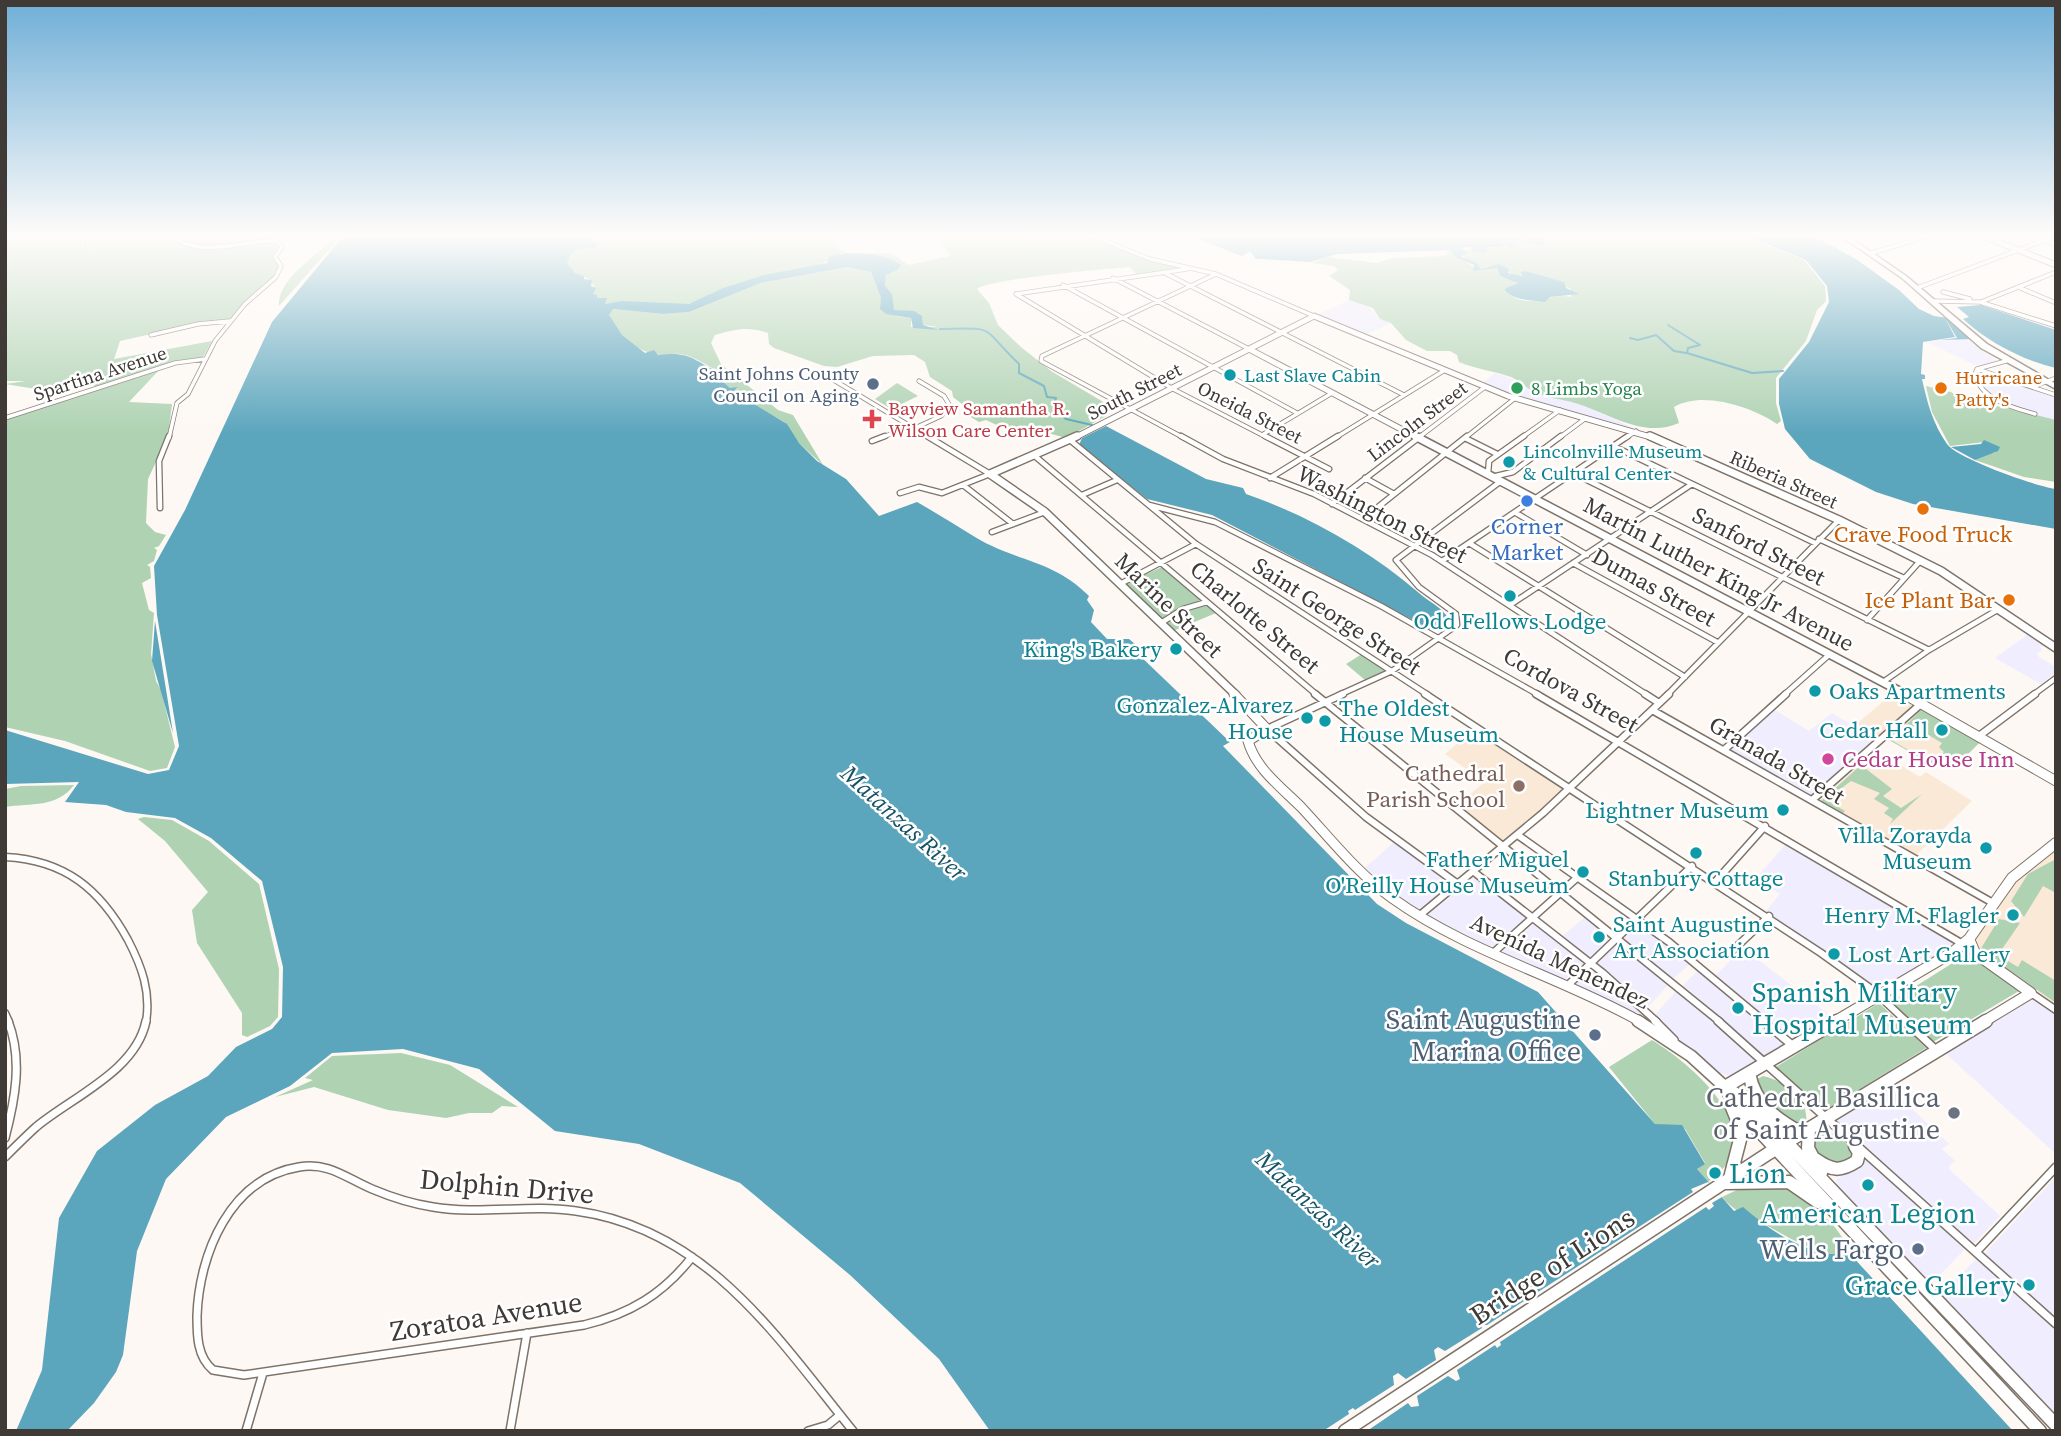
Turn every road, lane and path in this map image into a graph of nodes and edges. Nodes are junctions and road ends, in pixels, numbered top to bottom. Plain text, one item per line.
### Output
1 (248, 301) edge
2 (1028, 301) edge
3 (1091, 301) edge
4 (1219, 301) edge
5 (1279, 301) edge
6 (1937, 301) junction
7 (1977, 301) edge
8 (1158, 302) joint
9 (1981, 302) junction
10 (1314, 316) junction
11 (1122, 319) junction
12 (2056, 320) edge
13 (230, 321) junction
14 (2047, 323) junction
15 (2056, 326) edge
16 (1282, 332) junction
17 (151, 335) dead end
18 (1087, 336) junction
19 (1249, 349) junction
20 (205, 359) junction
21 (2006, 361) junction
22 (1213, 369) junction
23 (1977, 369) junction
24 (1445, 370) junction
25 (832, 380) dead end
26 (919, 382) dead end
27 (2052, 382) edge
28 (1485, 387) junction
29 (2032, 387) junction
30 (1173, 389) junction
31 (1332, 393) junction
32 (1404, 395) junction
33 (2056, 395) edge
34 (1514, 399) junction
35 (1560, 410) junction
36 (1129, 411) junction
37 (1297, 414) junction
38 (1373, 414) junction
39 (2035, 414) dead end
40 (5, 418) edge
41 (1587, 418) junction
42 (914, 427) junction
43 (1636, 431) junction
44 (1262, 435) junction
45 (1418, 438) junction
46 (1465, 438) junction
47 (1070, 440) junction
48 (872, 441) dead end
49 (1613, 446) junction
50 (1446, 452) junction
51 (1497, 454) junction
52 (1305, 456) junction
53 (1036, 457) junction
54 (1329, 469) dead end
55 (1573, 473) junction
56 (990, 474) junction
57 (1490, 476) junction
58 (1270, 478) junction
59 (1365, 478) junction
60 (1117, 480) junction
61 (1501, 481) junction
62 (1692, 484) junction
63 (963, 485) junction
64 (900, 493) dead end
65 (1394, 494) junction
66 (1082, 495) junction
67 (1535, 500) junction
68 (1146, 504) junction
69 (1332, 504) junction
70 (160, 508) dead end
71 (1045, 512) junction
72 (1653, 512) junction
73 (1516, 513) junction
74 (1363, 519) junction
75 (1839, 520) junction
76 (1013, 524) junction
77 (992, 532) dead end
78 (1612, 540) junction
79 (1817, 541) junction
80 (1469, 543) junction
81 (1196, 544) junction
82 (1414, 545) junction
83 (1587, 555) junction
84 (1921, 560) junction
85 (1442, 561) junction
86 (1162, 563) junction
87 (1573, 563) junction
88 (1782, 577) junction
89 (1904, 578) junction
90 (1120, 584) junction
91 (1539, 586) junction
92 (1207, 602) junction
93 (1510, 605) junction
94 (1999, 609) junction
95 (1748, 611) junction
96 (1867, 620) junction
97 (1161, 623) junction
98 (1454, 628) joint
99 (1439, 640) junction
100 (1717, 642) junction
101 (2056, 648) edge
102 (1929, 650) junction
103 (1830, 654) junction
104 (1392, 671) junction
105 (1685, 677) junction
106 (2056, 678) edge
107 (1883, 682) junction
108 (1325, 702) junction
109 (1660, 703) junction
110 (1922, 703) junction
111 (1652, 710) junction
112 (1267, 729) junction
113 (1979, 736) junction
114 (1620, 741) junction
115 (1724, 750) junction
116 (2056, 781) edge
117 (1570, 789) junction
118 (1812, 800) junction
119 (1765, 826) junction
120 (1519, 836) junction
121 (2056, 843) edge
122 (1504, 849) junction
123 (5, 857) edge
124 (1692, 866) junction
125 (1474, 872) junction
126 (1578, 877) junction
127 (1716, 881) junction
128 (1459, 885) junction
129 (1560, 894) junction
130 (1993, 903) junction
131 (1420, 915) junction
132 (1769, 916) junction
133 (1532, 919) junction
134 (1638, 919) junction
135 (1617, 938) junction
136 (1961, 945) junction
137 (1493, 953) junction
138 (1731, 953) dead end
139 (1975, 953) junction
140 (1589, 964) junction
141 (1567, 986) junction
142 (2031, 993) junction
143 (1878, 995) junction
144 (2056, 1010) edge
145 (5, 1013) edge
146 (1678, 1045) junction
147 (1792, 1045) junction
148 (1936, 1050) junction
149 (1765, 1063) junction
150 (1749, 1073) junction
151 (1725, 1087) junction
152 (1826, 1119) junction
153 (1806, 1132) junction
154 (5, 1138) edge
155 (1781, 1146) junction
156 (1855, 1146) junction
157 (1810, 1154) junction
158 (5, 1157) edge
159 (2056, 1167) edge
160 (1723, 1184) junction
161 (1860, 1230) junction
162 (1976, 1252) junction
163 (692, 1257) junction
164 (1948, 1311) junction
165 (1936, 1320) junction
166 (2056, 1324) edge
167 (527, 1333) junction
168 (263, 1373) junction
169 (840, 1415) junction
170 (2056, 1425) edge
171 (246, 1431) edge
172 (510, 1431) edge
173 (808, 1431) edge
174 (853, 1431) edge
175 (1345, 1431) edge
176 (2040, 1431) edge

1 - 13 street
2 - 18 street, Oneida Street
3 - 11 street
4 - 16 street
5 - 10 street, Riberia Street
6 - 9 street
6 - 21 highway
6 - 27 highway
7 - 9 street
8 - 11 street
8 - 19 street
9 - 14 street
10 - 16 street, South Street
10 - 24 street, Riberia Street
11 - 18 street
11 - 22 street
12 - 14 street
13 - 17 street
13 - 20 street
14 - 15 street
16 - 19 street, South Street
16 - 32 street
18 - 30 street, Oneida Street
18 - 36 street, Washington Street
19 - 22 street, South Street
19 - 31 street, Martin Luther King Jr Avenue
20 - 40 street, Spartina Avenue
20 - 70 street
21 - 23 street
21 - 27 highway
22 - 30 street, South Street
22 - 37 street
23 - 29 street
23 - 39 street
24 - 28 street, Riberia Street
24 - 32 street
25 - 42 street, Marine Street
26 - 42 street
27 - 29 street
28 - 34 street, Riberia Street
28 - 45 street, Lincoln Street
29 - 33 street
30 - 36 street, South Street
30 - 44 street, Oneida Street
31 - 37 street
31 - 38 street, Martin Luther King Jr Avenue
32 - 38 street
34 - 35 street, Riberia Street
34 - 46 street
35 - 41 street, Riberia Street
35 - 51 street
36 - 47 street, South Street
36 - 58 street, Washington Street
37 - 44 street
38 - 45 street, Martin Luther King Jr Avenue
38 - 52 street
41 - 43 street, Riberia Street
41 - 57 street
42 - 48 street
42 - 56 street, Marine Street
43 - 49 street
43 - 75 street, Riberia Street
44 - 52 street, Oneida Street
45 - 50 street, Martin Luther King Jr Avenue
45 - 59 street, Lincoln Street
46 - 50 street
46 - 51 street
47 - 53 street, South Street
47 - 60 street, Saint George Street
49 - 55 street
49 - 62 street
50 - 57 street, Martin Luther King Jr Avenue
50 - 65 street
51 - 57 street
52 - 54 street, Oneida Street
52 - 58 street
53 - 56 street, South Street
53 - 66 street, Charlotte Street
55 - 67 street
55 - 72 street, Sanford Street
56 - 63 street, South Street
56 - 71 street, Marine Street
57 - 61 street, Martin Luther King Jr Avenue
58 - 69 street, Washington Street
59 - 65 street
59 - 69 street, Lincoln Street
60 - 66 street
60 - 68 street, Saint George Street
61 - 67 street, Martin Luther King Jr Avenue
61 - 82 street
62 - 72 street
62 - 79 street
63 - 64 street, South Street
63 - 76 street
65 - 74 street
66 - 86 street, Charlotte Street
67 - 73 street
67 - 78 street, Martin Luther King Jr Avenue
68 - 81 street, Saint George Street
68 - 99 street, Cordova Street
69 - 74 street, Washington Street
71 - 76 street
71 - 90 street, Marine Street
72 - 78 street
72 - 88 street, Sanford Street
73 - 80 street
73 - 83 street
74 - 82 street, Washington Street
75 - 79 street
75 - 84 street, Riberia Street
76 - 77 street
78 - 83 street
78 - 95 street, Martin Luther King Jr Avenue
79 - 88 street
79 - 89 street
80 - 85 street
80 - 91 street
81 - 86 street
81 - 104 street, Saint George Street
82 - 85 street, Washington Street
82 - 98 street
83 - 87 street
84 - 89 street
84 - 94 street, Riberia Street
85 - 93 street, Washington Street
86 - 90 street
86 - 92 street, Charlotte Street
87 - 91 street
87 - 100 street, Dumas Street
88 - 95 street
88 - 96 street, Sanford Street
89 - 96 street
90 - 97 street, Marine Street
91 - 93 street
91 - 105 street
92 - 97 street
92 - 108 street, Charlotte Street
93 - 109 street, Washington Street
94 - 101 street, Riberia Street
94 - 102 street
95 - 100 street
95 - 103 street, Martin Luther King Jr Avenue
96 - 102 street, Sanford Street
97 - 112 street, Marine Street
98 - 99 street
99 - 104 street
99 - 114 street, Cordova Street
100 - 105 street
102 - 107 street
103 - 107 street, Martin Luther King Jr Avenue
103 - 115 street
104 - 108 street
104 - 117 street, Saint George Street
105 - 109 street
106 - 113 street
107 - 110 street, Martin Luther King Jr Avenue
108 - 112 street
108 - 122 street, Charlotte Street
109 - 111 street
110 - 113 street, Martin Luther King Jr Avenue
110 - 118 street
111 - 114 street
111 - 115 street, Granada Street
112 - 128 street, Marine Street
112 - 131 street, Avenida Menendez
113 - 116 street, Martin Luther King Jr Avenue
114 - 117 street
114 - 119 street, Cordova Street
115 - 118 street, Granada Street
117 - 120 street
117 - 124 street, Saint George Street
118 - 130 street, Granada Street
119 - 127 street
119 - 136 street, Cordova Street
120 - 122 street
120 - 126 street
121 - 130 main road
122 - 125 street
122 - 129 street, Charlotte Street
123 - 158 street
124 - 127 street, Saint George Street
124 - 134 street
125 - 128 street
125 - 133 street
126 - 129 street
126 - 134 street
127 - 132 street, Saint George Street
128 - 131 street
129 - 133 street
129 - 135 street, Charlotte Street
130 - 136 main road
131 - 137 street, Avenida Menendez
132 - 138 street
132 - 143 street, Saint George Street
133 - 137 street
133 - 140 street
134 - 135 street
134 - 147 street
135 - 140 street
135 - 149 street, Charlotte Street
136 - 139 main road
136 - 139 main road
136 - 143 main road
137 - 141 street, Avenida Menendez
139 - 142 main road
140 - 141 street
140 - 146 street
141 - 146 street, Avenida Menendez
142 - 144 street
142 - 148 main road
143 - 147 main road
143 - 148 street, Saint George Street
145 - 154 street
146 - 151 street, Avenida Menendez
147 - 149 main road
148 - 152 main road
149 - 150 main road
149 - 152 street, Charlotte Street
150 - 151 main road
150 - 153 main road
151 - 155 main road, Avenida Menendez
151 - 160 main road
152 - 153 main road
152 - 156 street, Charlotte Street
153 - 155 main road, Bridge of Lions
153 - 157 main road
155 - 160 main road, Bridge of Lions
155 - 161 main road, Avenida Menendez
156 - 157 main road
156 - 162 street, Charlotte Street
157 - 161 main road
159 - 162 street
160 - 161 main road
160 - 175 main road, Bridge of Lions
161 - 164 main road, Avenida Menendez
161 - 165 main road, Avenida Menendez
162 - 166 street, Charlotte Street
163 - 167 street, Zoratoa Avenue
163 - 168 street, Dolphin Drive
163 - 169 street, Dolphin Drive
164 - 165 main road
164 - 170 main road, Avenida Menendez
165 - 176 main road, Avenida Menendez
167 - 168 street, Zoratoa Avenue
167 - 172 street
168 - 171 street
169 - 173 street
169 - 174 street, Dolphin Drive

